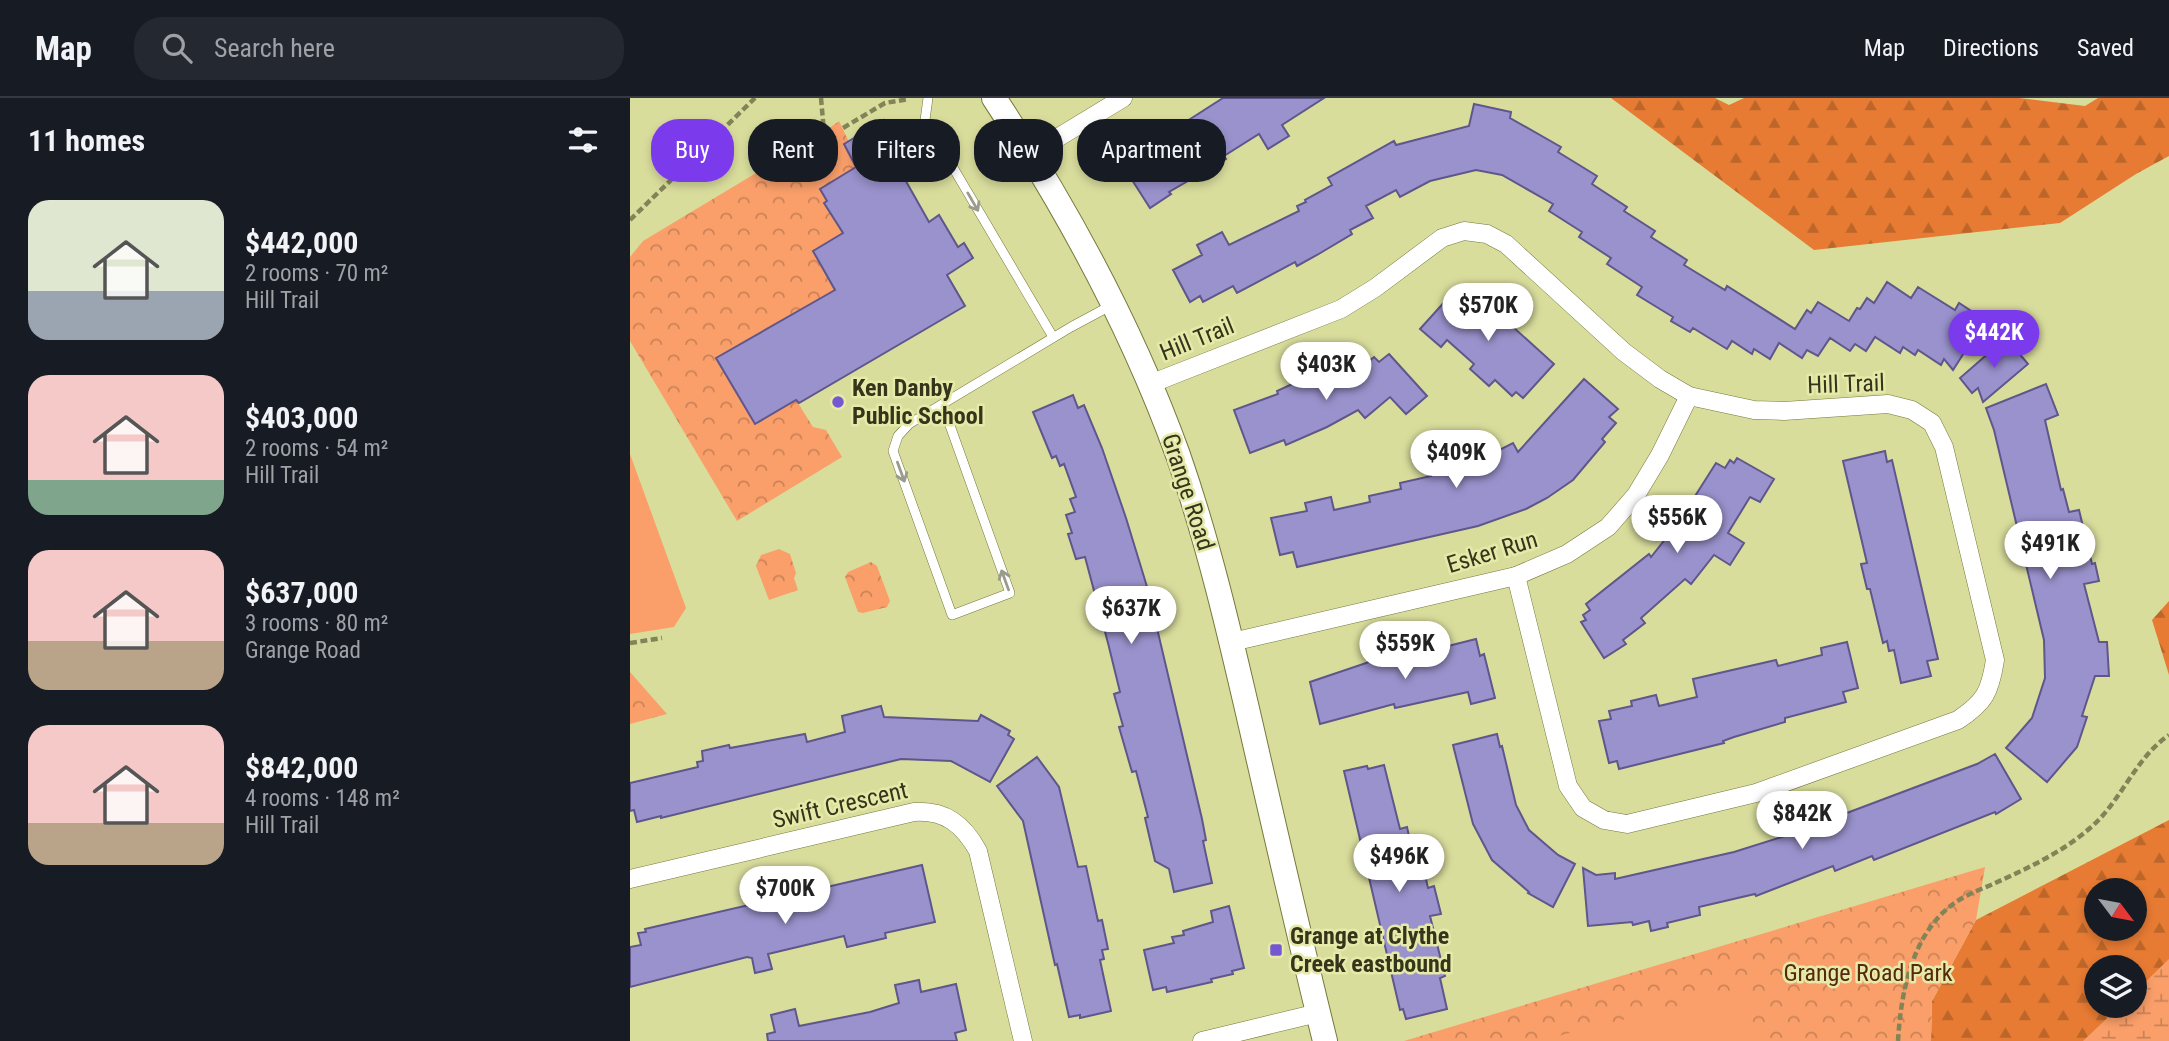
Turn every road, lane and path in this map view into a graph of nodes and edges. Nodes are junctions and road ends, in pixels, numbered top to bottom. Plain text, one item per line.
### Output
1 (755, 98) edge
2 (821, 98) edge
3 (928, 98) edge
4 (994, 98) edge
5 (1123, 98) edge
6 (909, 99) edge
7 (823, 119) edge
8 (1008, 119) edge
9 (843, 128) dead end
10 (1063, 135) edge
11 (1047, 182) edge
12 (630, 220) edge
13 (1114, 304) junction
14 (1053, 337) junction
15 (1150, 384) junction
16 (1689, 396) junction
17 (943, 406) junction
18 (1516, 576) junction
19 (662, 638) dead end
20 (1232, 642) junction
21 (630, 643) edge
22 (2169, 735) edge
23 (630, 879) edge
24 (1318, 1013) junction
25 (1023, 1041) edge
26 (1202, 1041) edge
27 (1325, 1041) edge
28 (1898, 1041) edge

1 - 12 path
2 - 7 path
3 -> 14 lane
4 - 8 street, Grange Road
5 - 10 street
6 - 9 path
11 - 13 street, Grange Road
13 - 14 lane
13 - 15 street, Grange Road
14 - 17 lane
15 - 16 street, Hill Trail
15 - 20 street, Grange Road
16 - 18 street, Esker Run
16 - 18 street, Hill Trail
17 -> 17 lane
18 - 20 street, Esker Run
19 - 21 path
20 - 24 street, Grange Road
22 - 28 path
23 - 25 street, Swift Crescent
24 - 26 street
24 - 27 street, Grange Road

